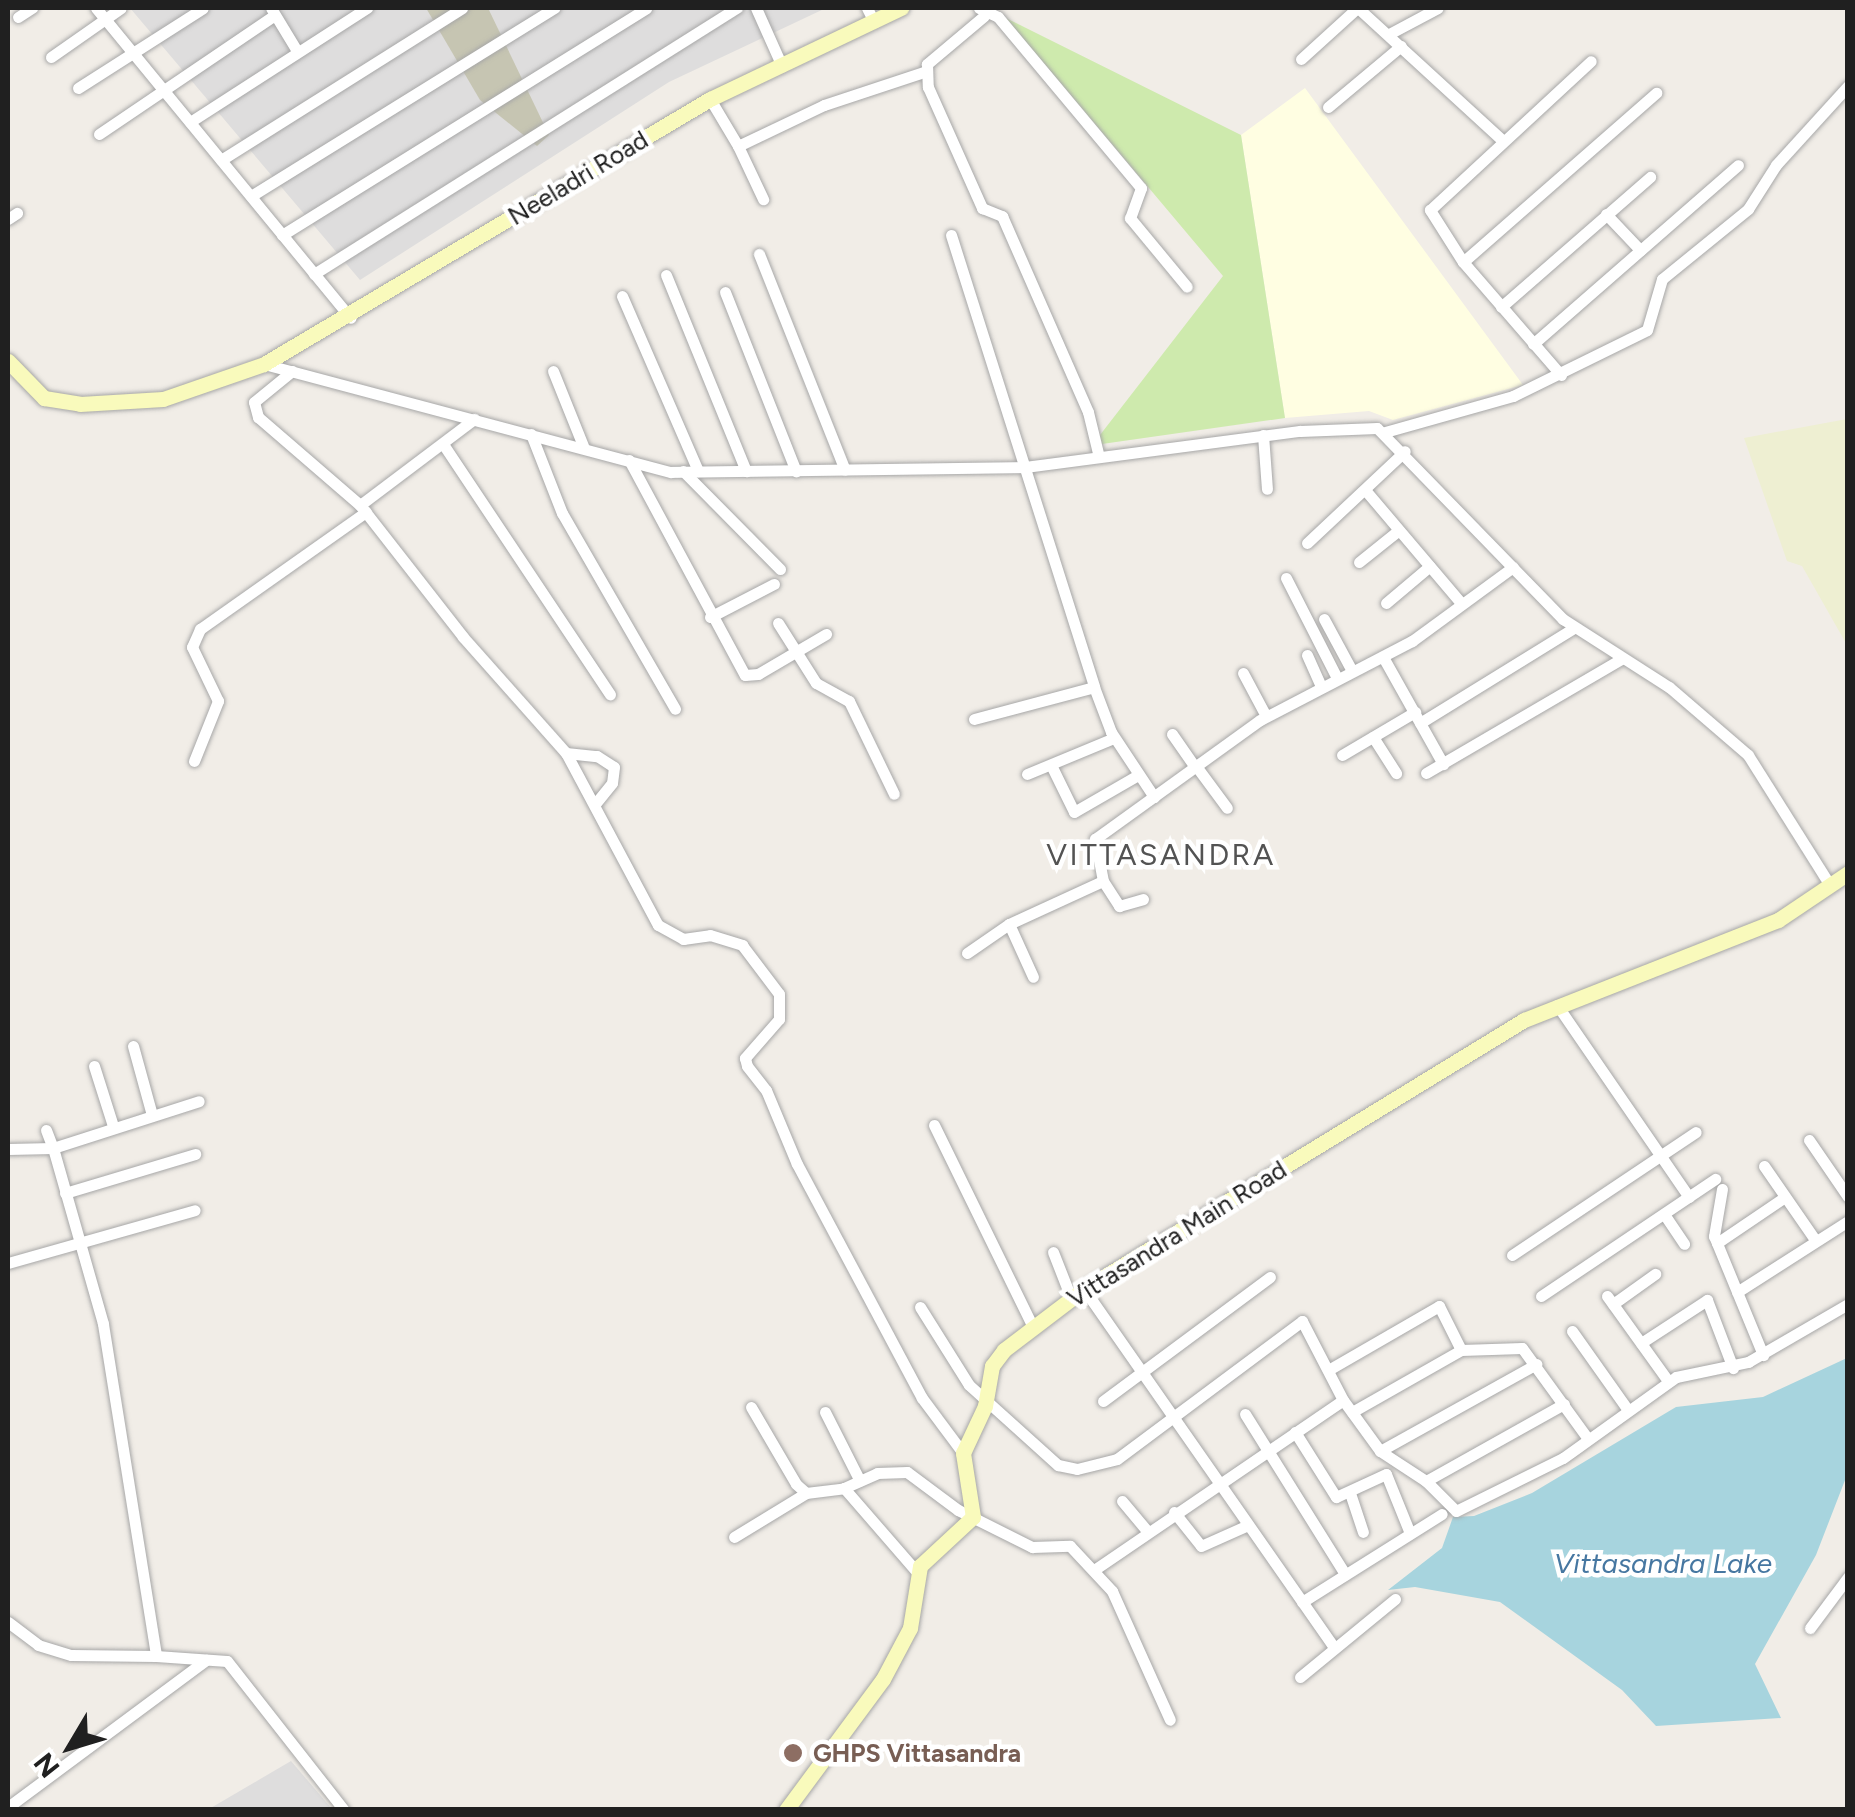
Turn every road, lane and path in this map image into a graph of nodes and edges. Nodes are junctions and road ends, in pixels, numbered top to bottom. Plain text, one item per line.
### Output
1 (32, 8) edge
2 (96, 8) edge
3 (121, 8) edge
4 (204, 8) edge
5 (367, 8) edge
6 (462, 8) edge
7 (554, 8) edge
8 (646, 8) edge
9 (737, 8) edge
10 (756, 8) edge
11 (901, 8) edge
12 (1358, 8) edge
13 (1438, 8) edge
14 (273, 10) edge
15 (981, 12) edge
16 (870, 15) edge
17 (18, 17) dead end
18 (105, 18) junction
19 (1389, 34) junction
20 (1402, 46) junction
21 (297, 51) junction
22 (132, 54) junction
23 (51, 57) dead end
24 (1301, 59) dead end
25 (1591, 61) dead end
26 (782, 66) junction
27 (924, 72) junction
28 (1848, 86) edge
29 (78, 88) dead end
30 (164, 92) junction
31 (1656, 93) dead end
32 (710, 99) junction
33 (1328, 106) dead end
34 (190, 122) junction
35 (99, 134) dead end
36 (1503, 141) junction
37 (738, 146) junction
38 (221, 160) junction
39 (1738, 165) dead end
40 (1650, 176) dead end
41 (250, 196) junction
42 (764, 199) dead end
43 (1606, 214) junction
44 (282, 235) junction
45 (951, 235) dead end
46 (1640, 250) junction
47 (759, 254) dead end
48 (1463, 262) junction
49 (314, 274) junction
50 (666, 275) dead end
51 (1187, 287) dead end
52 (725, 292) dead end
53 (622, 296) dead end
54 (1500, 307) junction
55 (351, 318) junction
56 (1533, 344) junction
57 (8, 361) edge
58 (264, 364) junction
59 (292, 371) junction
60 (553, 371) dead end
61 (1561, 374) junction
62 (474, 419) junction
63 (1385, 432) junction
64 (531, 434) junction
65 (1263, 435) junction
66 (443, 444) junction
67 (584, 448) junction
68 (1404, 451) junction
69 (1099, 456) junction
70 (629, 460) junction
71 (1024, 467) junction
72 (796, 470) junction
73 (845, 470) junction
74 (698, 471) junction
75 (746, 471) junction
76 (683, 472) junction
77 (1267, 489) dead end
78 (1366, 490) junction
79 (363, 509) junction
80 (1399, 530) junction
81 (1308, 543) dead end
82 (1359, 562) dead end
83 (1430, 566) junction
84 (1513, 567) junction
85 (780, 569) dead end
86 (1286, 578) dead end
87 (774, 584) dead end
88 (1386, 603) dead end
89 (1460, 603) junction
90 (710, 618) junction
91 (1324, 619) dead end
92 (778, 623) dead end
93 (1574, 628) junction
94 (826, 634) dead end
95 (796, 652) junction
96 (1306, 654) dead end
97 (1384, 656) junction
98 (1623, 658) junction
99 (1352, 672) junction
100 (1243, 673) dead end
101 (1337, 678) junction
102 (1322, 686) junction
103 (1094, 687) junction
104 (610, 694) dead end
105 (675, 709) dead end
106 (1266, 716) junction
107 (1417, 718) junction
108 (974, 719) dead end
109 (1172, 734) dead end
110 (1374, 736) junction
111 (1114, 738) junction
112 (566, 752) junction
113 (1342, 755) dead end
114 (194, 761) dead end
115 (1443, 764) junction
116 (1052, 767) junction
117 (1196, 767) junction
118 (1396, 773) dead end
119 (1028, 774) dead end
120 (1138, 774) junction
121 (1426, 774) dead end
122 (894, 794) dead end
123 (1154, 797) junction
124 (596, 804) junction
125 (1227, 808) dead end
126 (1848, 873) edge
127 (1103, 881) junction
128 (1830, 885) junction
129 (1143, 899) dead end
130 (1008, 924) junction
131 (967, 953) dead end
132 (1033, 977) dead end
133 (1556, 1005) junction
134 (133, 1046) dead end
135 (94, 1066) dead end
136 (199, 1101) dead end
137 (152, 1115) junction
138 (934, 1124) dead end
139 (113, 1126) junction
140 (46, 1130) dead end
141 (1696, 1132) dead end
142 (1809, 1140) dead end
143 (52, 1148) junction
144 (8, 1149) edge
145 (195, 1154) dead end
146 (1660, 1155) junction
147 (1764, 1166) dead end
148 (65, 1193) junction
149 (1689, 1197) junction
150 (1785, 1197) junction
151 (1848, 1197) edge
152 (195, 1210) dead end
153 (1664, 1214) junction
154 (1848, 1221) edge
155 (80, 1242) junction
156 (1816, 1242) junction
157 (1716, 1243) junction
158 (1684, 1244) dead end
159 (1053, 1252) dead end
160 (1512, 1255) dead end
161 (8, 1263) edge
162 (1655, 1274) dead end
163 (1270, 1277) dead end
164 (1736, 1292) junction
165 (1077, 1293) junction
166 (1541, 1296) dead end
167 (1848, 1304) edge
168 (920, 1307) dead end
169 (1032, 1326) junction
170 (1572, 1331) dead end
171 (1641, 1343) junction
172 (1461, 1350) junction
173 (1763, 1355) junction
174 (1536, 1364) junction
175 (1733, 1368) junction
176 (1330, 1369) junction
177 (1144, 1374) junction
178 (1668, 1382) junction
179 (988, 1398) junction
180 (1343, 1400) junction
181 (1103, 1401) dead end
182 (1564, 1404) junction
183 (751, 1406) dead end
184 (1628, 1410) junction
185 (825, 1412) dead end
186 (1352, 1412) junction
187 (1245, 1414) dead end
188 (1176, 1417) junction
189 (1295, 1432) junction
190 (1588, 1439) junction
191 (1265, 1451) junction
192 (1380, 1451) junction
193 (963, 1452) junction
194 (860, 1480) junction
195 (1426, 1480) junction
196 (1218, 1481) junction
197 (844, 1488) junction
198 (806, 1493) junction
199 (1350, 1493) junction
200 (1122, 1502) dead end
201 (1174, 1512) junction
202 (1442, 1514) dead end
203 (973, 1517) junction
204 (1248, 1524) junction
205 (1147, 1531) junction
206 (1409, 1531) junction
207 (1363, 1532) dead end
208 (734, 1537) dead end
209 (1094, 1570) junction
210 (918, 1572) junction
211 (1345, 1574) junction
212 (1848, 1578) edge
213 (1396, 1599) dead end
214 (1302, 1602) junction
215 (8, 1622) edge
216 (1810, 1628) dead end
217 (1334, 1648) junction
218 (156, 1656) junction
219 (206, 1660) junction
220 (1300, 1677) dead end
221 (1170, 1720) dead end
222 (8, 1807) edge
223 (344, 1810) edge
224 (786, 1810) edge

1 - 17 street
2 - 18 street
3 - 18 street
4 - 22 street
5 - 21 street
6 - 38 street
7 - 41 street
8 - 44 street
9 - 49 street
10 - 26 street
11 - 16 street, Neeladri Road
12 - 19 street
12 - 24 street
13 - 19 street
14 - 21 street
14 - 30 street
15 - 27 street
15 - 51 street
16 - 26 street, Neeladri Road
18 - 22 street
18 - 23 street
19 - 20 street
20 - 33 street
20 - 36 street
21 - 34 street
22 - 29 street
22 - 30 street
25 - 36 street
26 - 32 street, Neeladri Road
27 - 37 street
27 - 69 street
28 - 61 street
30 - 34 street
30 - 35 street
31 - 48 street
32 - 37 street
32 - 55 street, Neeladri Road
34 - 38 street
36 - 48 street
37 - 42 street
38 - 41 street
39 - 46 street
40 - 43 street
41 - 44 street
43 - 46 street
43 - 54 street
44 - 49 street
45 - 71 street
46 - 56 street
47 - 73 street
48 - 54 street
49 - 55 street
50 - 75 street
52 - 72 street
53 - 74 street
54 - 56 street
55 - 58 street, Neeladri Road
56 - 61 street
57 - 58 street, Neeladri Road
58 - 59 street
59 - 62 street
59 - 79 street
60 - 67 street
61 - 63 street
62 - 64 street
62 - 66 street
63 - 65 street
63 - 68 street
64 - 67 street
64 - 105 street
65 - 69 street
65 - 77 street
66 - 79 street
66 - 104 street
67 - 70 street
68 - 78 street
68 - 84 street
69 - 71 street
70 - 76 street
70 - 90 street
71 - 73 street
71 - 103 street
72 - 73 street
72 - 75 street
74 - 75 street
74 - 76 street
76 - 85 street
78 - 80 street
78 - 81 street
79 - 112 street
79 - 114 street
80 - 82 street
80 - 83 street
83 - 88 street
83 - 89 street
84 - 89 street
84 - 93 street
86 - 101 street
87 - 90 street
89 - 97 street
90 - 95 street
91 - 99 street
92 - 95 street
93 - 98 street
93 - 107 street
94 - 95 street
95 - 122 street
96 - 102 street
97 - 99 street
97 - 107 street
98 - 115 street
98 - 128 street
99 - 101 street
100 - 106 street
101 - 102 street
102 - 106 street
103 - 108 street
103 - 111 street
106 - 117 street
107 - 110 street
107 - 115 street
109 - 117 street
110 - 113 street
110 - 118 street
111 - 116 street
111 - 120 street
112 - 124 street
112 - 124 street
115 - 121 street
116 - 119 street
116 - 120 street
117 - 123 street
117 - 125 street
120 - 123 street
123 - 127 street
124 - 193 street
126 - 128 street, Vittasandra Main Road
127 - 129 street
127 - 130 street
128 - 133 street, Vittasandra Main Road
130 - 131 street
130 - 132 street
133 - 146 street
133 - 165 street, Vittasandra Main Road
134 - 137 street
135 - 139 street
136 - 137 street
137 - 139 street
138 - 169 street
139 - 143 street
140 - 143 street
141 - 146 street
142 - 151 street
143 - 144 street
143 - 148 street
145 - 148 street
146 - 149 street
146 - 160 street
147 - 150 street
148 - 155 street
149 - 153 street
149 - 157 street
150 - 156 street
150 - 157 street
152 - 155 street
153 - 158 street
153 - 166 street
154 - 156 street
155 - 161 street
155 - 218 street
156 - 164 street
157 - 164 street
159 - 165 street
162 - 171 street
163 - 177 street
164 - 173 street
165 - 169 street, Vittasandra Main Road
165 - 177 street
167 - 173 street
168 - 179 street
169 - 179 street, Vittasandra Main Road
170 - 184 street
171 - 175 street
171 - 178 street
172 - 174 street
172 - 176 street
172 - 186 street
173 - 175 street
174 - 182 street
174 - 192 street
175 - 178 street
176 - 180 street
176 - 188 street
177 - 181 street
177 - 188 street
178 - 184 street
179 - 188 street
179 - 193 street, Vittasandra Main Road
180 - 186 street
180 - 189 street
182 - 190 street
182 - 195 street
183 - 198 street
184 - 190 street
185 - 194 street
186 - 192 street
187 - 191 street
188 - 196 street
189 - 191 street
189 - 199 street
190 - 195 street
191 - 196 street
191 - 211 street
192 - 195 street
193 - 203 street
194 - 197 street
194 - 203 street
196 - 201 street
196 - 204 street
197 - 198 street
197 - 210 street
198 - 208 street
199 - 206 street
199 - 207 street
200 - 205 street
201 - 204 street
201 - 205 street
202 - 206 street
203 - 209 street
203 - 210 street
204 - 214 street
205 - 209 street
206 - 211 street
209 - 221 street
210 - 224 street
211 - 214 street
212 - 216 street
213 - 217 street
214 - 217 street
215 - 218 street
217 - 220 street
218 - 219 street
219 - 222 street
219 - 223 street

